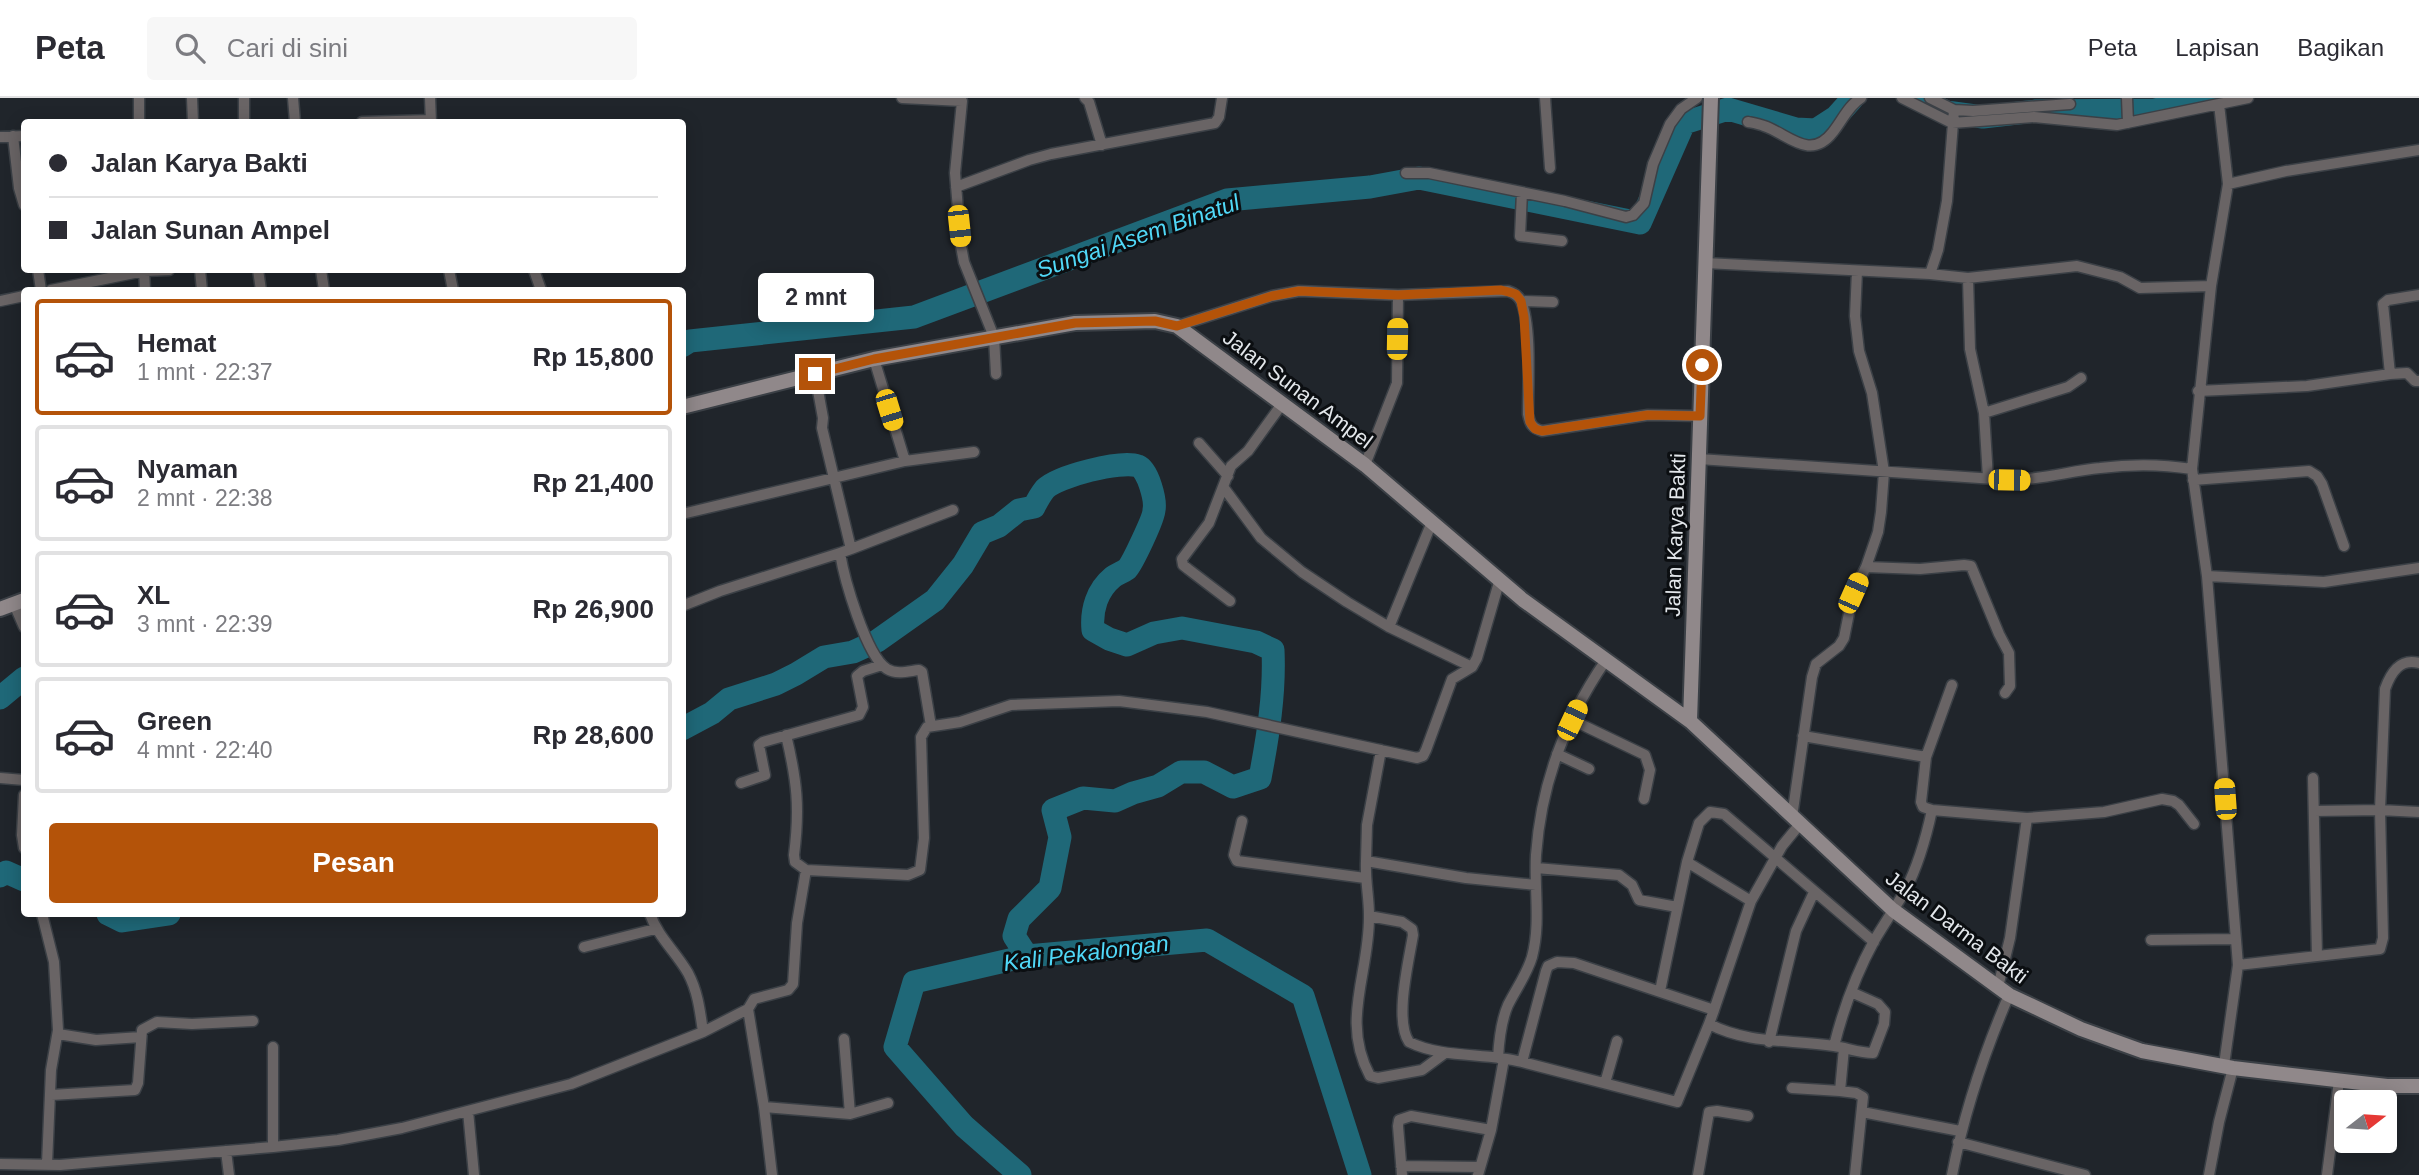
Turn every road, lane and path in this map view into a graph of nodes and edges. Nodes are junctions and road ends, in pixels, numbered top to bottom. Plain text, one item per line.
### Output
1 (138, 98) edge
2 (192, 98) edge
3 (244, 98) edge
4 (293, 98) edge
5 (430, 98) edge
6 (902, 98) edge
7 (1085, 98) edge
8 (1222, 98) edge
9 (1545, 98) edge
10 (1697, 98) edge
11 (1711, 98) edge
12 (1861, 98) edge
13 (1902, 98) edge
14 (1930, 98) edge
15 (2127, 98) edge
16 (2248, 98) edge
17 (963, 99) edge
18 (2070, 104) dead end
19 (2219, 104) junction
20 (1953, 116) junction
21 (139, 119) edge
22 (193, 119) edge
23 (244, 119) edge
24 (295, 119) edge
25 (431, 119) edge
26 (2127, 121) junction
27 (1748, 122) dead end
28 (0, 136) edge
29 (13, 136) junction
30 (21, 136) edge
31 (1102, 145) junction
32 (2419, 150) edge
33 (1550, 168) dead end
34 (1406, 173) dead end
35 (2228, 184) junction
36 (956, 187) junction
37 (1522, 194) junction
38 (21, 195) edge
39 (1562, 241) dead end
40 (1705, 262) junction
41 (1857, 271) junction
42 (93, 273) edge
43 (131, 273) edge
44 (1930, 274) junction
45 (1968, 278) junction
46 (93, 282) junction
47 (2211, 286) junction
48 (67, 287) edge
49 (1398, 295) junction
50 (2419, 295) edge
51 (21, 297) edge
52 (0, 301) edge
53 (1521, 301) junction
54 (1553, 302) dead end
55 (1177, 326) junction
56 (994, 337) junction
57 (874, 359) junction
58 (815, 374) junction
59 (996, 374) dead end
60 (2390, 374) junction
61 (2081, 377) dead end
62 (2419, 381) edge
63 (2198, 391) junction
64 (1282, 404) junction
65 (686, 406) edge
66 (1984, 413) junction
67 (1700, 416) junction
68 (1199, 443) dead end
69 (974, 452) dead end
70 (1699, 458) junction
71 (905, 461) junction
72 (1365, 465) junction
73 (1884, 472) junction
74 (2192, 475) junction
75 (1227, 476) junction
76 (1988, 478) junction
77 (834, 481) junction
78 (1224, 488) junction
79 (953, 510) dead end
80 (686, 513) edge
81 (1432, 522) junction
82 (2344, 546) dead end
83 (851, 549) junction
84 (840, 553) junction
85 (1866, 567) junction
86 (2419, 568) edge
87 (2207, 576) junction
88 (1500, 579) junction
89 (1230, 601) dead end
90 (13, 604) edge
91 (686, 604) edge
92 (21, 621) edge
93 (1389, 627) junction
94 (1606, 660) junction
95 (2419, 663) edge
96 (882, 665) junction
97 (1472, 667) junction
98 (1952, 685) dead end
99 (2005, 693) dead end
100 (1572, 720) junction
101 (1689, 721) junction
102 (931, 726) junction
103 (786, 735) junction
104 (1803, 736) junction
105 (1381, 750) junction
106 (1557, 754) junction
107 (1926, 757) junction
108 (1589, 769) dead end
109 (0, 778) edge
110 (2314, 778) dead end
111 (21, 780) edge
112 (741, 783) dead end
113 (1644, 799) dead end
114 (1932, 810) junction
115 (2380, 810) junction
116 (2314, 811) junction
117 (2419, 813) edge
118 (2027, 818) junction
119 (1796, 820) junction
120 (1242, 821) dead end
121 (2194, 824) dead end
122 (1774, 858) junction
123 (1366, 861) junction
124 (1687, 862) junction
125 (1536, 867) junction
126 (806, 870) junction
127 (1365, 878) junction
128 (1536, 885) junction
129 (1814, 892) junction
130 (1751, 901) junction
131 (1677, 907) junction
132 (1369, 916) junction
133 (43, 917) edge
134 (651, 917) edge
135 (1887, 920) junction
136 (655, 929) junction
137 (2236, 939) junction
138 (2151, 940) dead end
139 (1874, 942) junction
140 (584, 947) dead end
141 (2317, 956) junction
142 (2238, 965) junction
143 (1660, 991) junction
144 (2003, 991) junction
145 (1851, 992) junction
146 (748, 1009) junction
147 (1714, 1010) junction
148 (253, 1021) dead end
149 (1709, 1024) junction
150 (704, 1031) junction
151 (58, 1034) junction
152 (141, 1037) junction
153 (844, 1039) dead end
154 (1617, 1041) dead end
155 (1769, 1042) junction
156 (273, 1046) dead end
157 (1839, 1047) junction
158 (1445, 1053) junction
159 (1501, 1058) junction
160 (1522, 1062) junction
161 (2229, 1066) junction
162 (2339, 1081) junction
163 (1605, 1083) junction
164 (2419, 1086) edge
165 (1792, 1088) dead end
166 (1840, 1091) junction
167 (51, 1095) junction
168 (888, 1103) dead end
169 (764, 1107) junction
170 (468, 1111) junction
171 (1862, 1112) junction
172 (850, 1114) junction
173 (1748, 1116) dead end
174 (1491, 1130) junction
175 (1959, 1136) junction
176 (273, 1147) junction
177 (226, 1151) junction
178 (0, 1164) edge
179 (47, 1164) junction
180 (1401, 1170) edge
181 (1479, 1171) edge
182 (229, 1175) edge
183 (474, 1175) edge
184 (772, 1175) edge
185 (1698, 1175) edge
186 (1855, 1175) edge
187 (1952, 1175) edge
188 (2085, 1175) edge
189 (2209, 1175) edge
190 (2327, 1175) edge

1 - 21 street
2 - 22 street
3 - 23 street
4 - 24 street
5 - 25 street
6 - 17 street
7 - 31 street
8 - 31 street
9 - 33 street
10 - 37 street
11 - 40 street, Jalan Karya Bakti
12 - 27 street
13 - 20 street
14 - 20 street
15 - 26 street
16 - 19 street
17 - 36 street
18 - 20 street
19 - 26 street
19 - 35 street
20 - 26 street
20 - 44 street
28 - 29 street
29 - 30 street
29 - 38 street
31 - 36 street
32 - 35 street
34 - 37 street
35 - 47 street
36 - 56 street
37 - 39 street
40 - 41 street
40 - 67 street, Jalan Karya Bakti
41 - 44 street
41 - 73 street
42 - 46 street
43 - 46 street
44 - 45 street
45 - 47 street
45 - 66 street
46 - 48 street
47 - 63 street
49 - 53 street
49 - 55 street
49 - 72 street
50 - 60 street
51 - 52 street
53 - 54 street
53 - 67 street
55 - 56 street, Jalan Sunan Ampel
55 - 64 street, Jalan Sunan Ampel
56 - 57 street, Jalan Sunan Ampel
56 - 59 street
57 - 58 street, Jalan Sunan Ampel
57 - 71 street
58 - 65 street, Jalan Sunan Ampel
58 - 77 street
60 - 62 street
60 - 63 street
61 - 66 street
63 - 74 street
64 - 72 street, Jalan Sunan Ampel
64 - 75 street
66 - 76 street
67 - 70 street, Jalan Karya Bakti
68 - 75 street
69 - 71 street
70 - 73 street
70 - 101 street, Jalan Karya Bakti
71 - 77 street
72 - 81 street, Jalan Sunan Ampel
73 - 76 street
73 - 85 street
74 - 76 street
74 - 82 street
74 - 87 street
75 - 78 street
77 - 80 street
77 - 83 street
78 - 89 street
78 - 93 street
79 - 83 street
81 - 88 street, Jalan Sunan Ampel
81 - 93 street
83 - 84 street
84 - 91 street
84 - 96 street
85 - 99 street
85 - 104 street
86 - 87 street
87 - 137 street
88 - 94 street, Jalan Sunan Ampel
88 - 97 street
90 - 92 street
93 - 97 street
94 - 100 street
94 - 101 street, Jalan Sunan Ampel
95 - 115 street
96 - 102 street
96 - 103 street
97 - 105 street
98 - 107 street
100 - 106 street
100 - 113 street
101 - 119 street, Jalan Darma Bakti
102 - 105 street
102 - 126 street
103 - 112 street
103 - 126 street
104 - 107 street
104 - 119 street
105 - 123 street
106 - 108 street
106 - 125 street
107 - 114 street
109 - 111 street
110 - 116 street
114 - 118 street
114 - 135 street
115 - 116 street
115 - 117 street
115 - 141 street
116 - 141 street
118 - 121 street
118 - 144 street
119 - 122 street
119 - 135 street, Jalan Darma Bakti
120 - 127 street
122 - 124 street
122 - 129 street
122 - 130 street
123 - 127 street
123 - 128 street
124 - 130 street
124 - 131 street
125 - 128 street
125 - 131 street
126 - 146 street
127 - 132 street
128 - 159 street
129 - 139 street
129 - 155 street
130 - 147 street
131 - 143 street
132 - 158 street
132 - 158 street
133 - 151 street
134 - 136 street
135 - 139 street
135 - 144 street, Jalan Darma Bakti
136 - 140 street
136 - 150 street
137 - 138 street
137 - 142 street
139 - 145 street
141 - 142 street
142 - 161 street
143 - 147 street
143 - 160 street
144 - 161 street, Jalan Darma Bakti
144 - 175 street
145 - 157 street
145 - 157 street
146 - 150 street
146 - 169 street
147 - 149 street
148 - 152 street
149 - 155 street
149 - 163 street
150 - 170 street
151 - 152 street
151 - 167 street
152 - 167 street
153 - 172 street
154 - 163 street
155 - 157 street
156 - 176 street
157 - 166 street
158 - 159 street
159 - 160 street
159 - 174 street
160 - 163 street
161 - 162 street, Jalan Darma Bakti
161 - 189 street
162 - 164 street, Jalan Darma Bakti
162 - 190 street
165 - 166 street
166 - 171 street
167 - 179 street
168 - 172 street
169 - 172 street
169 - 184 street
170 - 176 street
170 - 183 street
171 - 175 street
171 - 186 street
173 - 185 street
174 - 180 street
174 - 181 street
175 - 187 street
175 - 188 street
176 - 177 street
177 - 179 street
177 - 182 street
178 - 179 street
180 - 181 street

